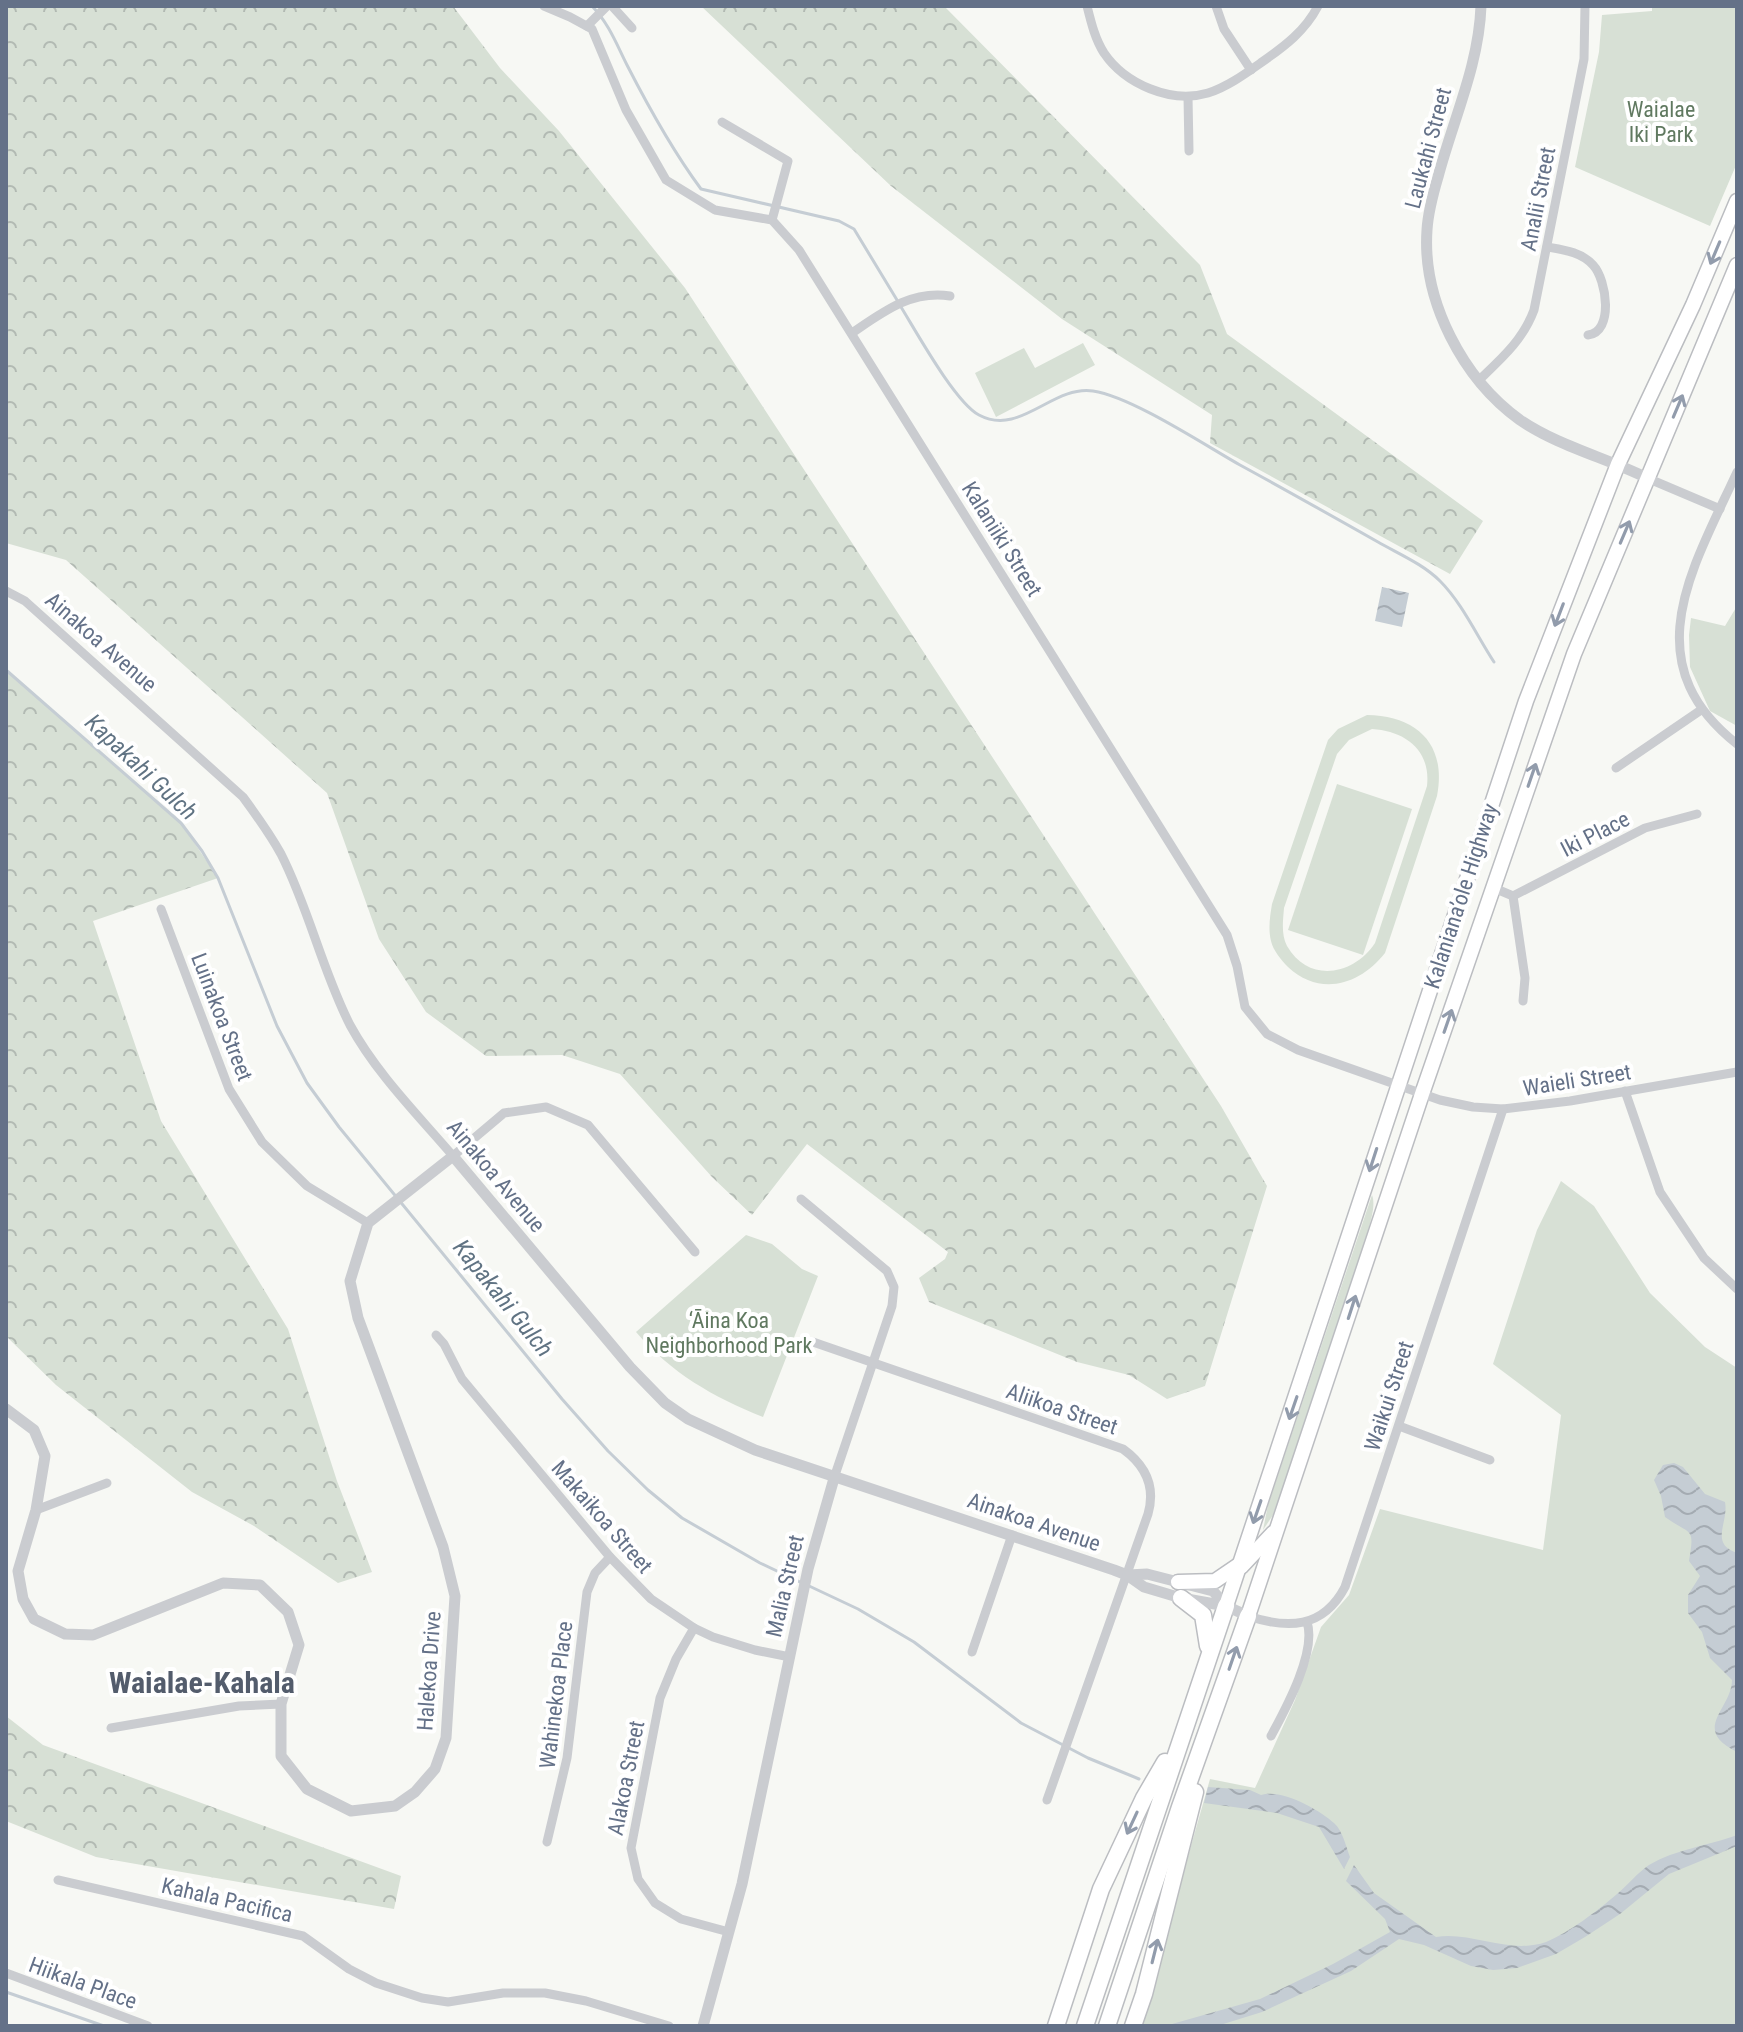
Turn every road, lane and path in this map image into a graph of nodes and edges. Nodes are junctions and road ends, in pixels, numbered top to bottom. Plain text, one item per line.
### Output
1 (544, 6) edge
2 (1087, 6) edge
3 (1216, 6) edge
4 (1318, 6) edge
5 (1481, 6) edge
6 (1585, 6) edge
7 (604, 10) edge
8 (587, 26) junction
9 (632, 28) dead end
10 (1251, 70) junction
11 (1188, 97) junction
12 (722, 122) dead end
13 (1189, 151) dead end
14 (1737, 201) edge
15 (772, 220) junction
16 (1547, 247) junction
17 (1737, 265) edge
18 (950, 296) dead end
19 (852, 333) junction
20 (1588, 335) dead end
21 (1479, 380) junction
22 (1618, 464) junction
23 (1737, 472) edge
24 (1647, 478) junction
25 (1720, 509) junction
26 (6, 591) edge
27 (1701, 710) junction
28 (1737, 744) edge
29 (1616, 768) dead end
30 (1697, 814) dead end
31 (1494, 888) junction
32 (1513, 896) junction
33 (161, 909) dead end
34 (1523, 1001) dead end
35 (1737, 1072) edge
36 (1397, 1086) junction
37 (1625, 1091) junction
38 (1422, 1094) junction
39 (1503, 1109) junction
40 (453, 1156) junction
41 (801, 1199) dead end
42 (368, 1223) junction
43 (695, 1252) dead end
44 (1737, 1289) edge
45 (436, 1335) dead end
46 (813, 1342) dead end
47 (873, 1363) junction
48 (6, 1409) edge
49 (1399, 1426) junction
50 (1490, 1460) dead end
51 (835, 1475) junction
52 (107, 1483) dead end
53 (36, 1510) junction
54 (1276, 1530) junction
55 (1012, 1535) junction
56 (610, 1557) junction
57 (1239, 1566) junction
58 (12, 1571) edge
59 (1127, 1575) junction
60 (1179, 1590) junction
61 (1226, 1606) junction
62 (1248, 1616) junction
63 (1307, 1622) junction
64 (694, 1628) junction
65 (972, 1652) dead end
66 (790, 1657) junction
67 (1206, 1663) junction
68 (1218, 1701) junction
69 (281, 1704) junction
70 (111, 1728) dead end
71 (1183, 1730) junction
72 (1271, 1736) dead end
73 (1047, 1800) dead end
74 (547, 1842) dead end
75 (58, 1880) dead end
76 (729, 1932) junction
77 (6, 1973) edge
78 (148, 2026) edge
79 (669, 2026) edge
80 (703, 2026) edge
81 (1056, 2026) edge
82 (1085, 2026) edge
83 (1107, 2026) edge
84 (1133, 2026) edge

1 - 8 street
2 - 11 street
3 - 10 street
4 - 10 street
5 - 21 street, Laukahi Street
6 - 16 street, Analii Street
7 - 8 street
7 - 9 street
8 - 15 street
10 - 11 street
11 - 13 street
12 - 15 street
14 -> 22 highway, Kalaniana’ole Highway
15 - 19 street, Kalaniiki Street
16 - 20 street
16 - 21 street, Analii Street
24 -> 17 highway, Kalaniana’ole Highway
18 - 19 street
19 - 36 street, Kalaniiki Street
21 - 22 street, Laukahi Street
22 - 24 street, Laukahi Street
22 -> 36 highway, Kalaniana’ole Highway
23 - 25 street
24 - 25 street
31 -> 24 highway, Kalaniana’ole Highway
25 - 27 street
26 - 40 street, Ainakoa Avenue
27 - 28 street
27 - 29 street
30 - 32 street, Iki Place
31 - 32 street
38 -> 31 highway, Kalaniana’ole Highway
32 - 34 street
33 - 42 street, Luinakoa Street
35 - 37 street, Waieli Street
36 - 38 street, Kalaniiki Street
36 -> 57 highway, Kalaniana’ole Highway
37 - 39 street, Waieli Street
37 - 44 street
38 - 39 street, Waieli Street
54 -> 38 highway, Kalaniana’ole Highway
39 - 49 street, Waikui Street
40 - 42 street
40 - 43 street
40 - 51 street, Ainakoa Avenue
41 - 47 street, Malia Street
42 - 69 street, Halekoa Drive
45 - 56 street, Makaikoa Street
46 - 47 street, Aliikoa Street
47 - 51 street, Malia Street
47 - 59 street, Aliikoa Street
48 - 53 street, Halekoa Drive
49 - 50 street
49 - 63 street, Waikui Street
51 - 55 street, Ainakoa Avenue
51 - 66 street, Malia Street
52 - 53 street
53 - 58 street, Halekoa Drive
54 - 57 highway
54 - 62 highway, Kalaniana’ole Highway
55 - 59 street, Ainakoa Avenue
55 - 65 street
56 - 64 street, Makaikoa Street
56 - 74 street, Wahinekoa Place
57 - 60 highway
57 - 61 highway, Kalaniana’ole Highway
58 - 69 street, Halekoa Drive
59 - 60 street, Ainakoa Avenue
59 - 73 street, Aliikoa Street
60 - 61 street, Ainakoa Avenue
60 - 67 highway
61 - 62 street, Ainakoa Avenue
61 - 67 highway
62 - 63 street
68 -> 62 highway
63 - 72 street
64 - 66 street, Makaikoa Street
64 - 76 street, Alakoa Street
66 - 76 street, Malia Street
67 - 71 highway
68 - 83 highway
84 -> 68 highway
69 - 70 street
71 -> 81 highway
71 - 82 highway
75 - 79 street, Kahala Pacifica
76 - 80 street, Malia Street
77 - 78 street, Hiikala Place

